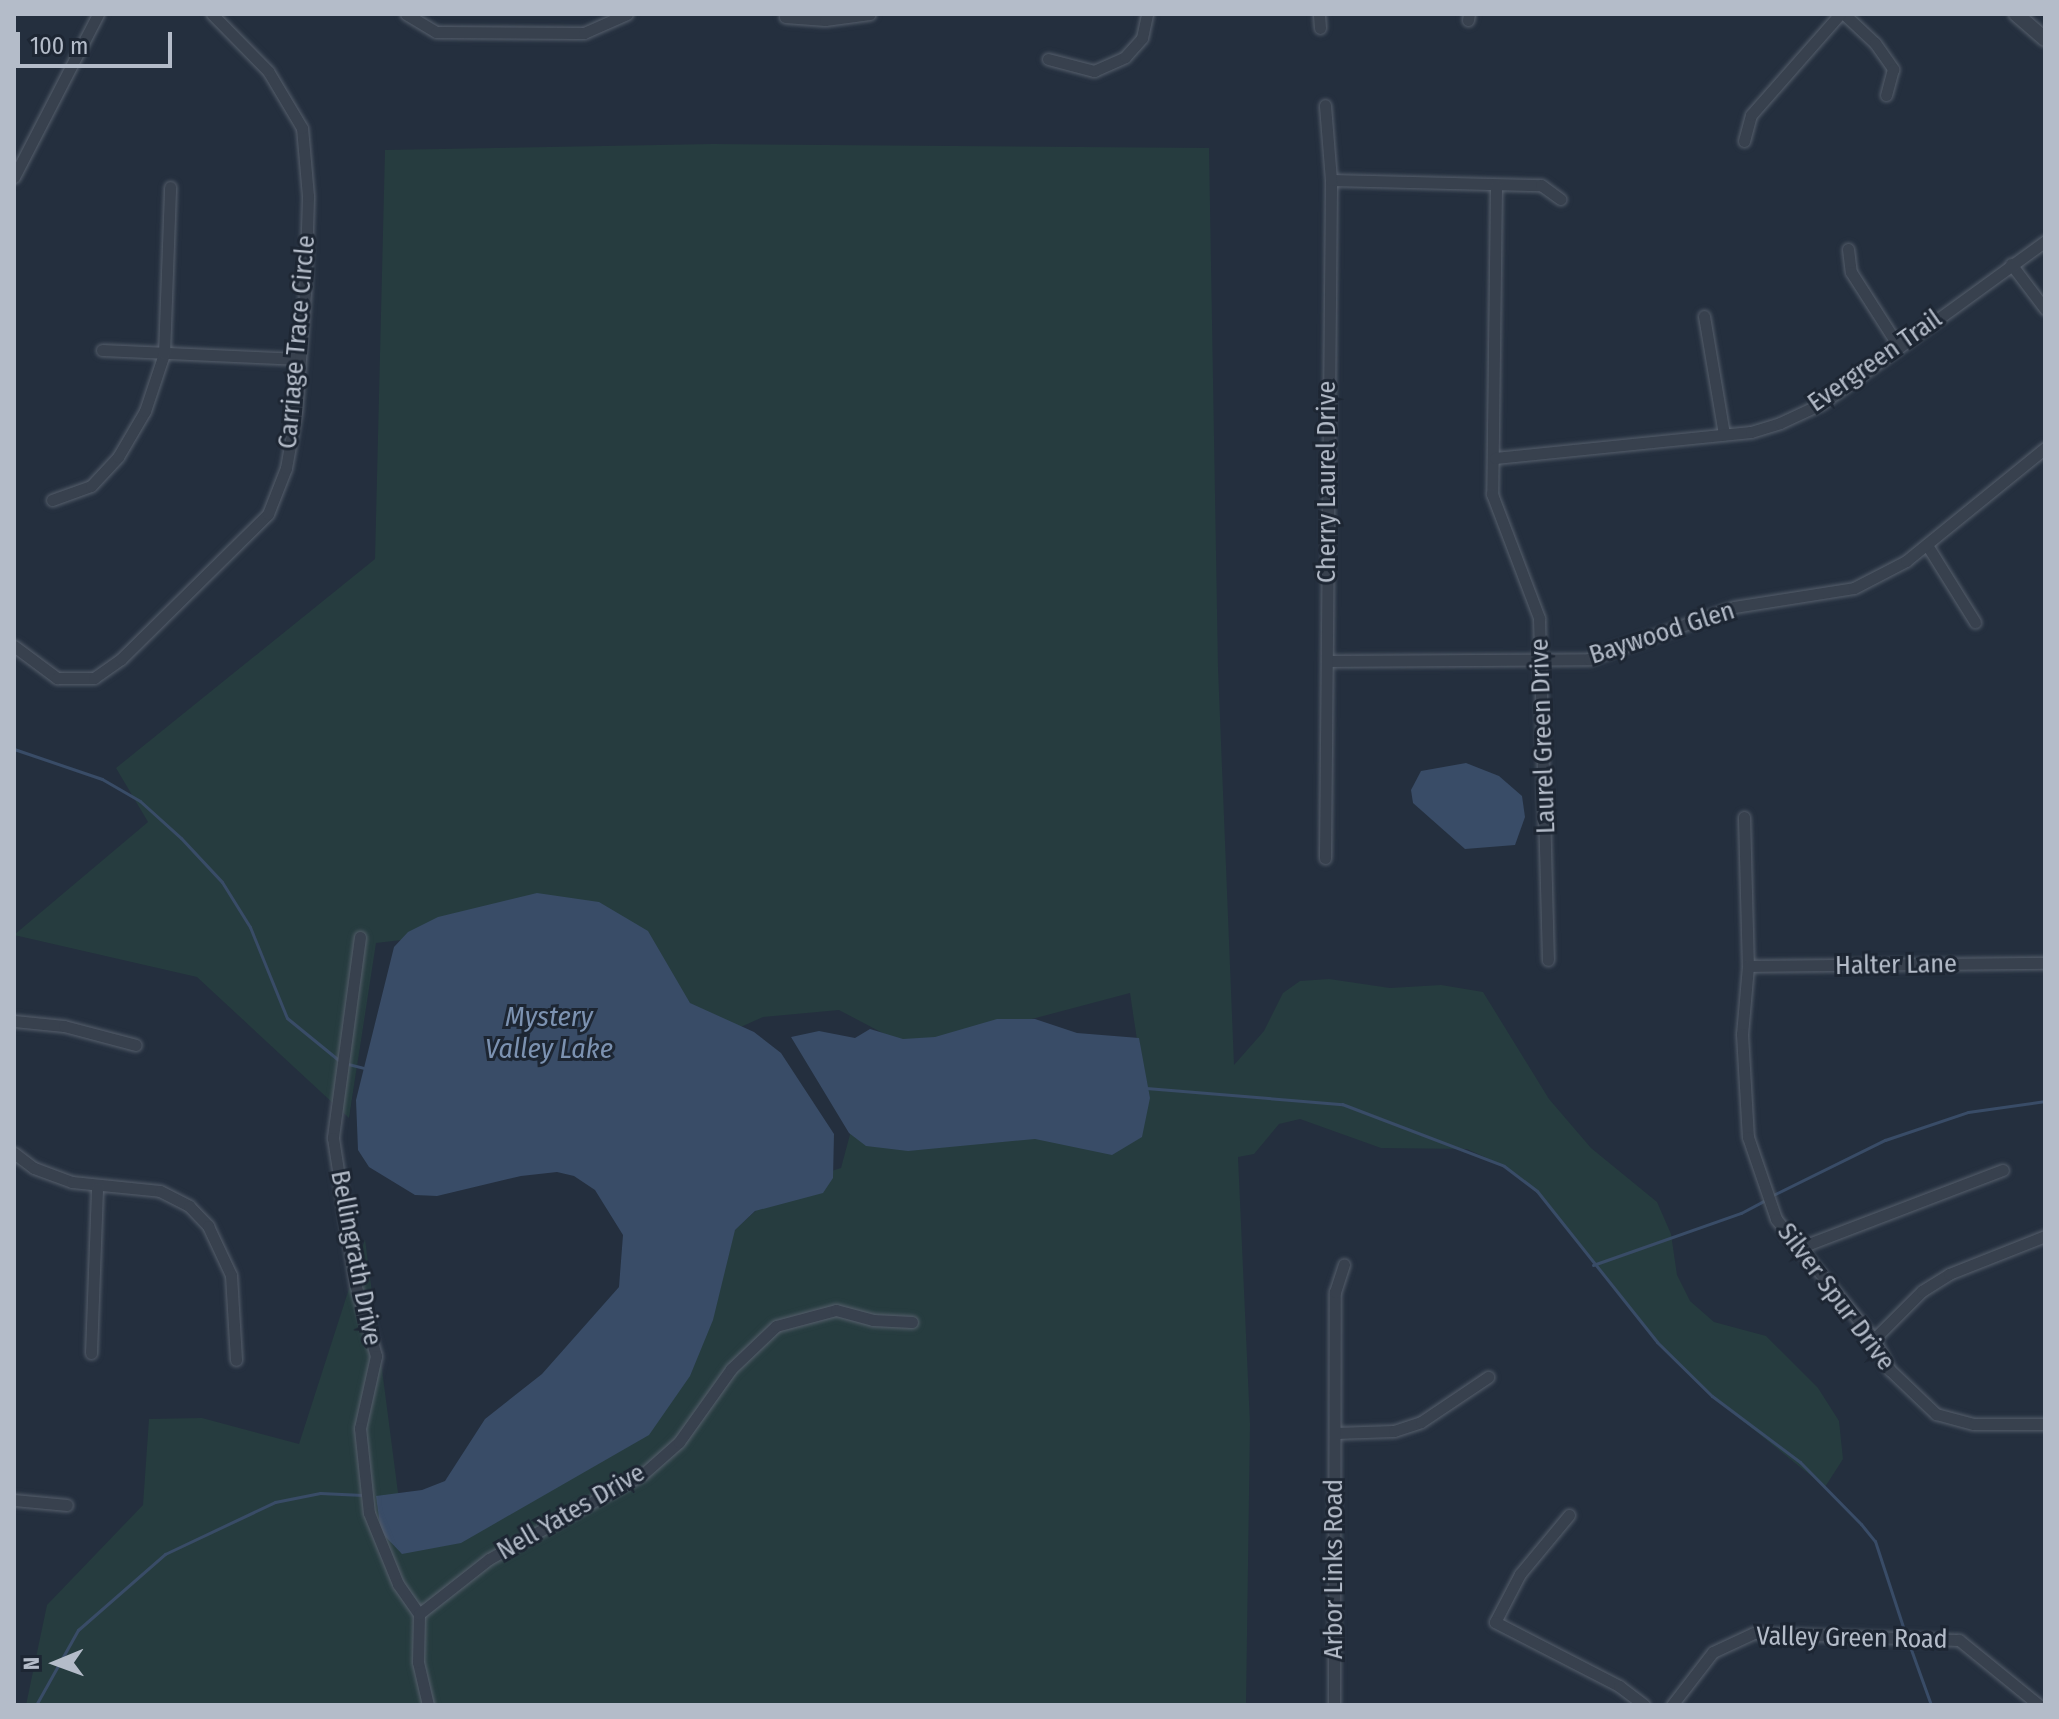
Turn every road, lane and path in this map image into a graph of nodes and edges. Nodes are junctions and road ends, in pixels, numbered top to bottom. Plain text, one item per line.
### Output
1 (98, 14) edge
2 (212, 14) edge
3 (406, 14) edge
4 (627, 14) edge
5 (870, 14) edge
6 (1147, 14) edge
7 (1319, 14) edge
8 (1842, 14) edge
9 (2016, 14) edge
10 (785, 17) dead end
11 (1320, 28) dead end
12 (2045, 39) edge
13 (1048, 59) dead end
14 (1886, 95) dead end
15 (1325, 105) dead end
16 (1744, 141) dead end
17 (14, 177) edge
18 (1331, 180) junction
19 (1496, 186) junction
20 (170, 187) dead end
21 (1560, 199) dead end
22 (2045, 241) edge
23 (1848, 249) dead end
24 (2011, 264) junction
25 (2045, 309) edge
26 (1704, 316) dead end
27 (1899, 347) junction
28 (102, 350) dead end
29 (164, 354) junction
30 (300, 359) junction
31 (1724, 434) junction
32 (2045, 448) edge
33 (1495, 458) junction
34 (52, 500) dead end
35 (1927, 545) junction
36 (1975, 622) dead end
37 (14, 646) edge
38 (1327, 661) junction
39 (1543, 663) junction
40 (1744, 817) dead end
41 (1325, 858) dead end
42 (360, 937) dead end
43 (1548, 960) dead end
44 (2045, 963) edge
45 (1748, 966) junction
46 (14, 1021) edge
47 (136, 1045) dead end
48 (14, 1153) edge
49 (2003, 1170) dead end
50 (97, 1188) junction
51 (2045, 1236) edge
52 (1801, 1247) junction
53 (1344, 1264) dead end
54 (912, 1322) dead end
55 (1874, 1339) junction
56 (91, 1353) dead end
57 (236, 1360) dead end
58 (1488, 1377) dead end
59 (2045, 1424) edge
60 (1335, 1433) junction
61 (14, 1500) edge
62 (67, 1505) dead end
63 (1569, 1515) dead end
64 (419, 1614) junction
65 (428, 1705) edge
66 (1334, 1705) edge
67 (1644, 1705) edge
68 (1672, 1705) edge
69 (2039, 1705) edge

1 - 17 street
2 - 30 street, Carriage Trace Circle
3 - 4 street
5 - 10 street
6 - 13 street
7 - 11 street
8 - 14 street
8 - 16 street
9 - 12 street
15 - 18 street, Cherry Laurel Drive
18 - 19 street
18 - 38 street, Cherry Laurel Drive
19 - 21 street
19 - 33 street, Laurel Green Drive
20 - 29 street
22 - 24 street, Evergreen Trail
23 - 27 street
24 - 25 street
24 - 27 street, Evergreen Trail
26 - 31 street
27 - 31 street, Evergreen Trail
28 - 29 street
29 - 30 street
29 - 34 street
30 - 37 street, Carriage Trace Circle
31 - 33 street, Evergreen Trail
32 - 35 street, Baywood Glen
33 - 39 street, Laurel Green Drive
35 - 36 street
35 - 39 street, Baywood Glen
38 - 39 street, Baywood Glen
38 - 41 street, Cherry Laurel Drive
39 - 43 street, Laurel Green Drive
40 - 45 street, Silver Spur Drive
42 - 64 street, Bellingrath Drive
44 - 45 street, Halter Lane
45 - 52 street, Silver Spur Drive
46 - 47 street
48 - 50 street
49 - 52 street
50 - 56 street
50 - 57 street
51 - 55 street
52 - 55 street, Silver Spur Drive
53 - 60 street, Arbor Links Road
54 - 64 street, Nell Yates Drive
55 - 59 street, Silver Spur Drive
58 - 60 street
60 - 66 street, Arbor Links Road
61 - 62 street
63 - 67 street
64 - 65 street
68 - 69 street, Valley Green Road

